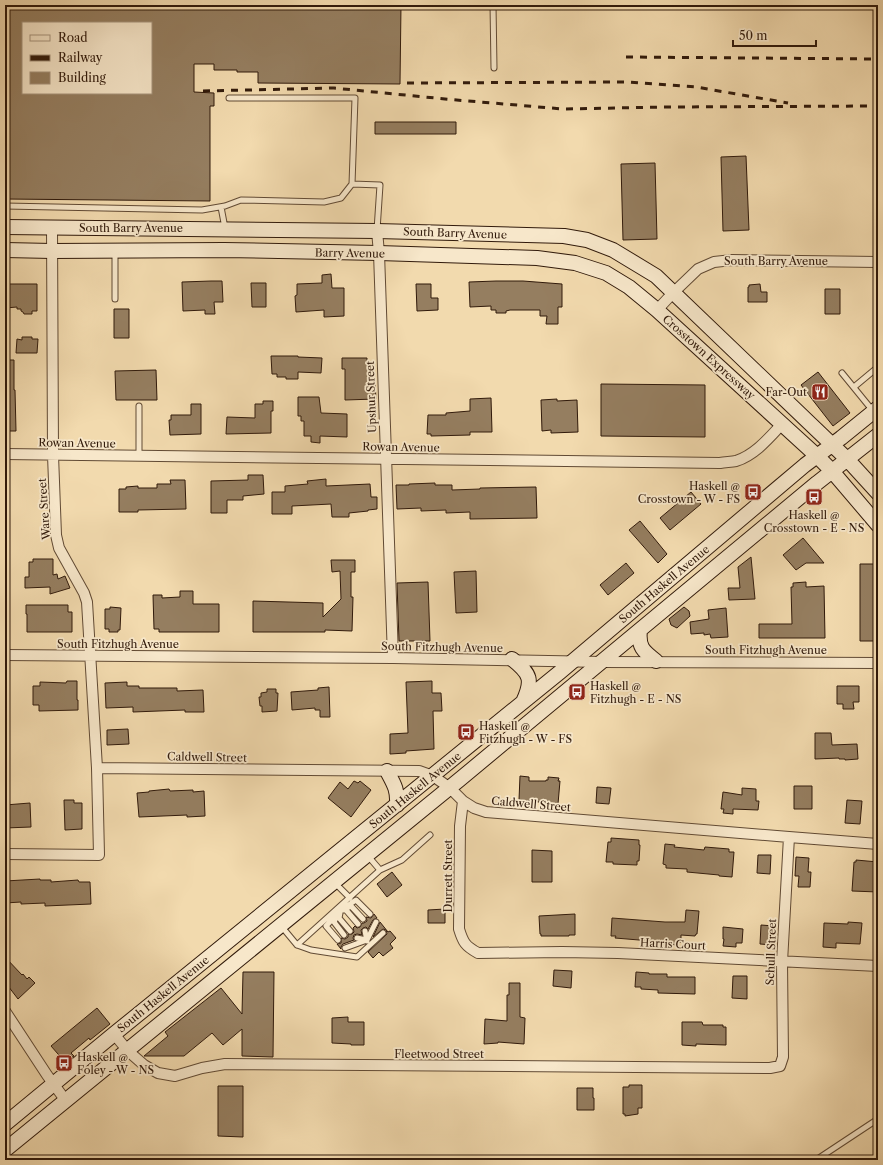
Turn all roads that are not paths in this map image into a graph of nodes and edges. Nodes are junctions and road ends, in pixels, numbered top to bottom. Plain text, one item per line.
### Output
1 (493, 5) edge
2 (494, 68) dead end
3 (229, 98) dead end
4 (352, 184) junction
5 (5, 206) edge
6 (221, 207) junction
7 (5, 227) edge
8 (52, 227) junction
9 (225, 229) junction
10 (377, 231) junction
11 (5, 250) edge
12 (224, 250) junction
13 (52, 251) junction
14 (115, 251) junction
15 (379, 253) junction
16 (878, 262) edge
17 (673, 293) junction
18 (878, 294) edge
19 (115, 299) dead end
20 (657, 310) junction
21 (878, 343) edge
22 (878, 367) edge
23 (842, 373) dead end
24 (854, 388) junction
25 (139, 406) dead end
26 (876, 409) edge
27 (782, 424) junction
28 (878, 435) edge
29 (832, 444) junction
30 (5, 454) edge
31 (53, 455) junction
32 (139, 456) junction
33 (817, 456) junction
34 (385, 459) junction
35 (847, 459) junction
36 (832, 471) junction
37 (878, 493) edge
38 (878, 525) edge
39 (640, 630) junction
40 (5, 655) edge
41 (90, 656) junction
42 (392, 658) junction
43 (512, 659) junction
44 (573, 661) junction
45 (656, 661) junction
46 (603, 662) junction
47 (878, 663) edge
48 (522, 703) junction
49 (97, 768) junction
50 (387, 771) junction
51 (433, 776) junction
52 (450, 788) junction
53 (463, 801) junction
54 (397, 805) junction
55 (430, 835) dead end
56 (789, 837) junction
57 (878, 844) edge
58 (5, 854) edge
59 (367, 856) junction
60 (380, 870) junction
61 (334, 882) junction
62 (350, 898) junction
63 (340, 909) junction
64 (370, 914) dead end
65 (363, 919) dead end
66 (376, 922) dead end
67 (358, 924) dead end
68 (281, 926) junction
69 (370, 927) dead end
70 (350, 931) dead end
71 (365, 931) dead end
72 (384, 933) dead end
73 (344, 935) dead end
74 (356, 938) dead end
75 (338, 940) dead end
76 (369, 942) junction
77 (351, 943) dead end
78 (297, 945) junction
79 (345, 948) dead end
80 (469, 948) joint
81 (782, 962) junction
82 (878, 966) edge
83 (5, 1011) edge
84 (114, 1034) junction
85 (128, 1051) junction
86 (780, 1066) joint
87 (54, 1084) junction
88 (66, 1101) junction
89 (878, 1119) edge
90 (5, 1124) edge
91 (5, 1150) edge
92 (816, 1160) edge

1 - 2 lane
3 - 4 lane
4 - 6 lane
4 - 10 lane
5 - 6 lane
6 - 9 lane
7 - 8 main road, South Barry Avenue
8 - 9 main road, South Barry Avenue
8 - 13 street, Ware Street
9 - 10 main road, South Barry Avenue
9 - 12 main road
10 - 15 street, Upshur Street
10 - 17 main road, South Barry Avenue
11 - 13 main road, Barry Avenue
12 - 14 main road, Barry Avenue
12 - 15 main road, Barry Avenue
13 - 14 main road, Barry Avenue
13 - 31 street, Ware Street
14 - 19 lane
15 - 20 main road, Barry Avenue
15 - 34 street, Upshur Street
16 - 17 street, South Barry Avenue
17 - 20 street
17 - 29 main road, Crosstown Expressway
18 - 21 lane
20 - 27 main road, Crosstown Expressway
22 - 24 lane
23 - 24 lane
24 - 26 lane
25 - 32 lane
26 - 29 main road, South Haskell Avenue
27 - 33 main road, Crosstown Expressway
27 - 34 street, Rowan Avenue
28 - 35 main road, South Haskell Avenue
29 - 33 main road, South Haskell Avenue
29 - 35 main road, Crosstown Expressway
30 - 31 street, Rowan Avenue
31 - 32 street, Rowan Avenue
31 - 41 street, Ware Street
32 - 34 street, Rowan Avenue
33 - 36 main road, Crosstown Expressway
33 - 44 main road, South Haskell Avenue
34 - 42 street, Upshur Street
35 - 36 main road, South Haskell Avenue
35 - 37 main road, Crosstown Expressway
36 - 38 main road, Crosstown Expressway
36 - 39 main road, South Haskell Avenue
39 - 45 main road
39 - 46 main road, South Haskell Avenue
40 - 41 street, South Fitzhugh Avenue
41 - 42 street, South Fitzhugh Avenue
41 - 49 street, Ware Street
42 - 43 street, South Fitzhugh Avenue
43 - 44 street, South Fitzhugh Avenue
43 - 48 main road
44 - 46 street, South Fitzhugh Avenue
44 - 48 main road, South Haskell Avenue
45 - 46 street, South Fitzhugh Avenue
45 - 47 street, South Fitzhugh Avenue
46 - 52 main road, South Haskell Avenue
48 - 51 main road, South Haskell Avenue
49 - 50 street, Caldwell Street
49 - 58 street, Ware Street
50 - 51 street, Caldwell Street
50 - 54 main road
51 - 52 street, Caldwell Street
51 - 54 main road, South Haskell Avenue
52 - 53 street, Caldwell Street
52 - 59 main road, South Haskell Avenue
53 - 56 street, Caldwell Street
53 - 80 street, Durrett Street
54 - 84 main road, South Haskell Avenue
55 - 60 lane
56 - 57 street, Caldwell Street
56 - 81 street, Schull Street
59 - 60 lane
59 - 61 main road, South Haskell Avenue
60 - 62 lane
61 - 62 lane
61 - 68 main road, South Haskell Avenue
62 - 63 lane
63 - 64 lane
63 - 65 lane
63 - 67 lane
63 - 70 lane
63 - 73 lane
63 - 75 lane
63 - 78 lane
66 - 76 lane
68 - 78 lane
68 - 85 main road, South Haskell Avenue
69 - 76 lane
71 - 76 lane
72 - 76 lane
74 - 76 lane
76 - 77 lane
76 - 78 lane
76 - 79 lane
80 - 81 street, Harris Court
81 - 82 street, Harris Court
81 - 86 street, Schull Street
83 - 87 street
84 - 85 street, Fleetwood Street
84 - 87 main road, South Haskell Avenue
85 - 86 street, Fleetwood Street
85 - 88 main road, South Haskell Avenue
87 - 88 street
87 - 90 main road, South Haskell Avenue
88 - 91 main road, South Haskell Avenue
89 - 92 lane

